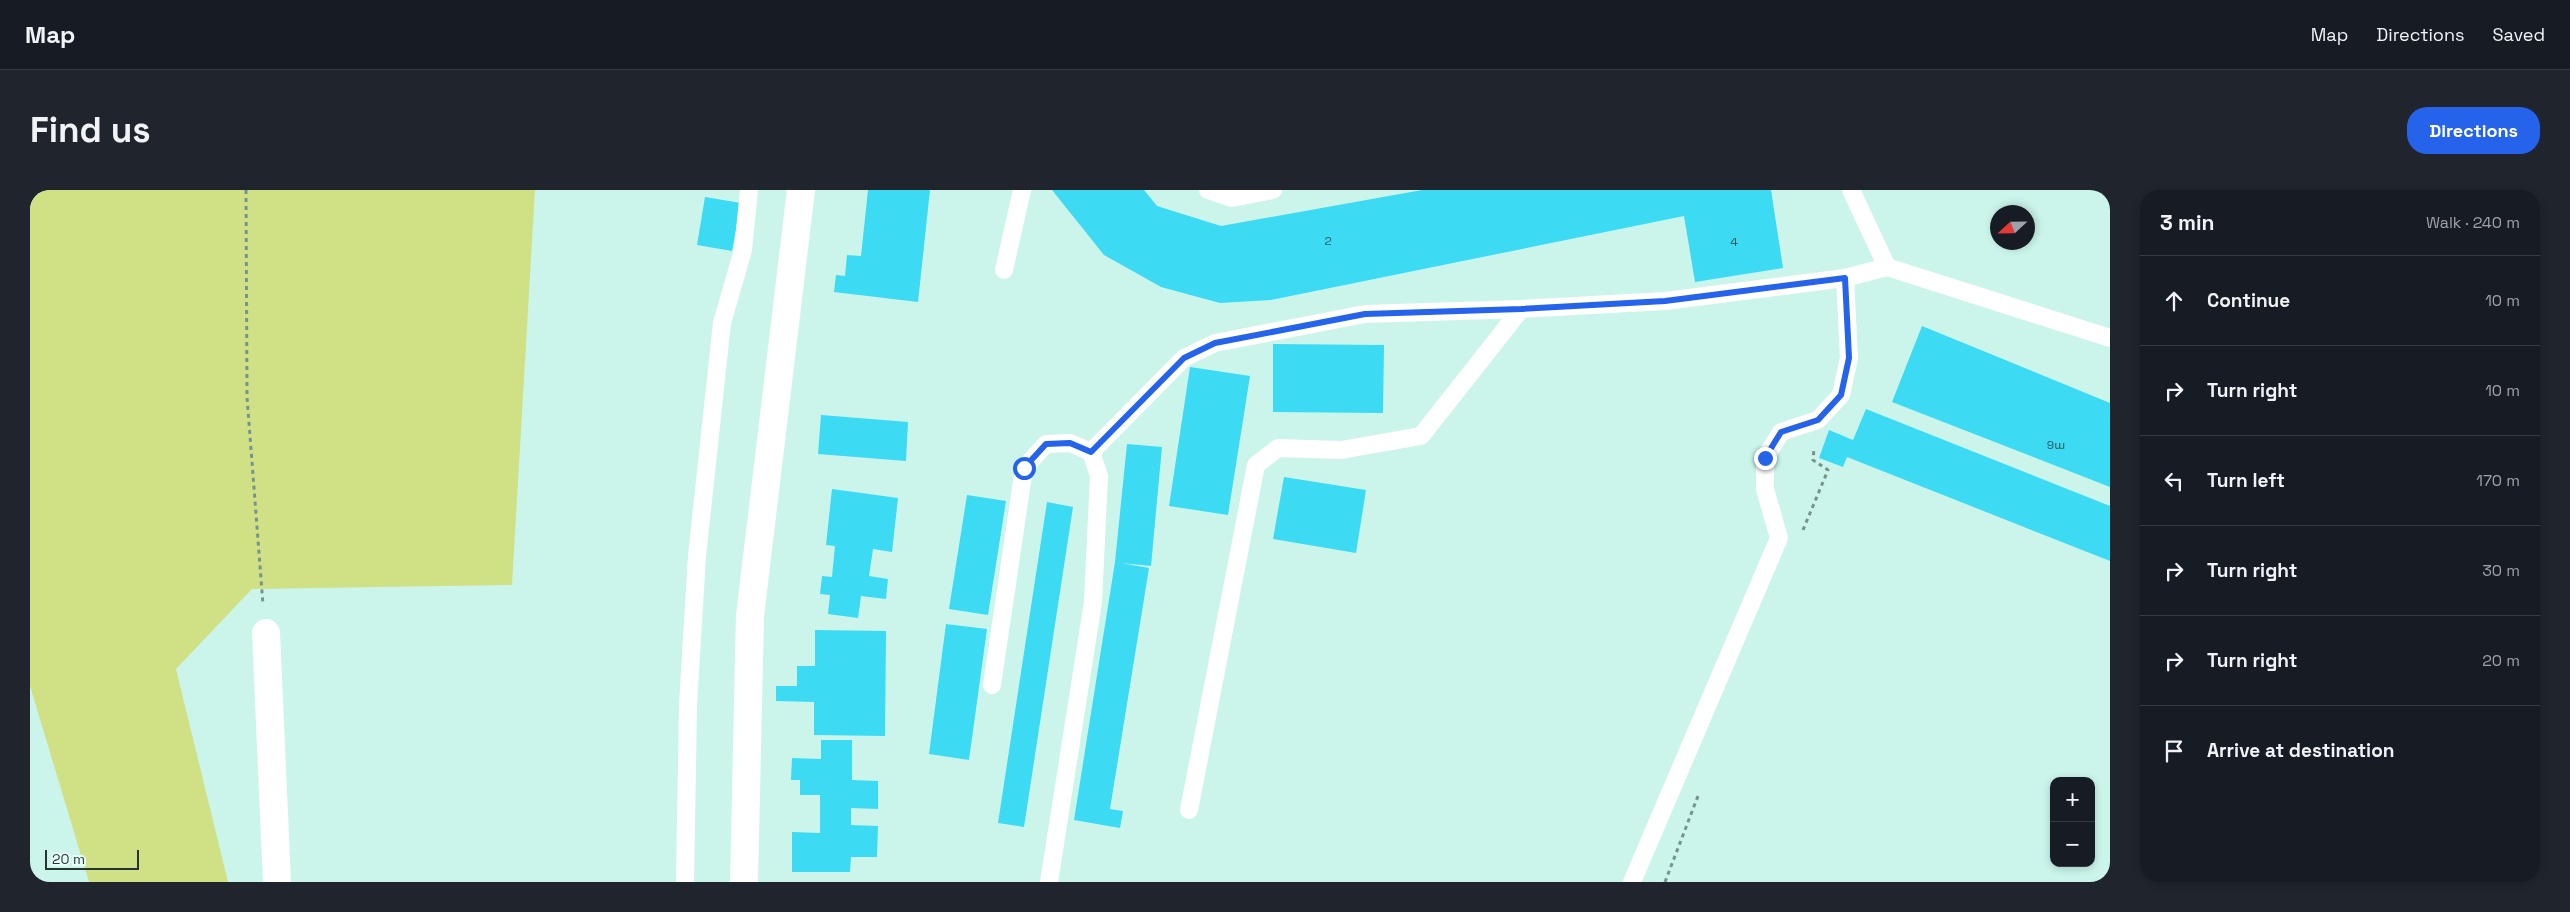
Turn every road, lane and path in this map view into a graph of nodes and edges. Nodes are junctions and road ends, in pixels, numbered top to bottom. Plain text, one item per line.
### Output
1 (246, 190) edge
2 (749, 190) edge
3 (801, 190) edge
4 (1022, 190) edge
5 (1208, 190) edge
6 (1273, 190) edge
7 (1852, 190) edge
8 (1887, 267) junction
9 (1004, 270) dead end
10 (1845, 278) junction
11 (1521, 309) junction
12 (2110, 338) edge
13 (1091, 452) junction
14 (266, 633) joint
15 (992, 685) dead end
16 (1189, 810) dead end
17 (277, 882) edge
18 (685, 882) edge
19 (744, 882) edge
20 (1048, 882) edge
21 (1632, 882) edge

1 - 14 path
2 - 18 lane
3 - 19 street
4 - 9 lane
5 - 6 lane
7 - 8 lane
8 - 10 lane
8 - 12 lane
10 - 11 lane
10 - 21 lane
11 - 13 lane
11 - 16 lane
13 - 15 lane
13 - 20 lane
14 - 17 street

